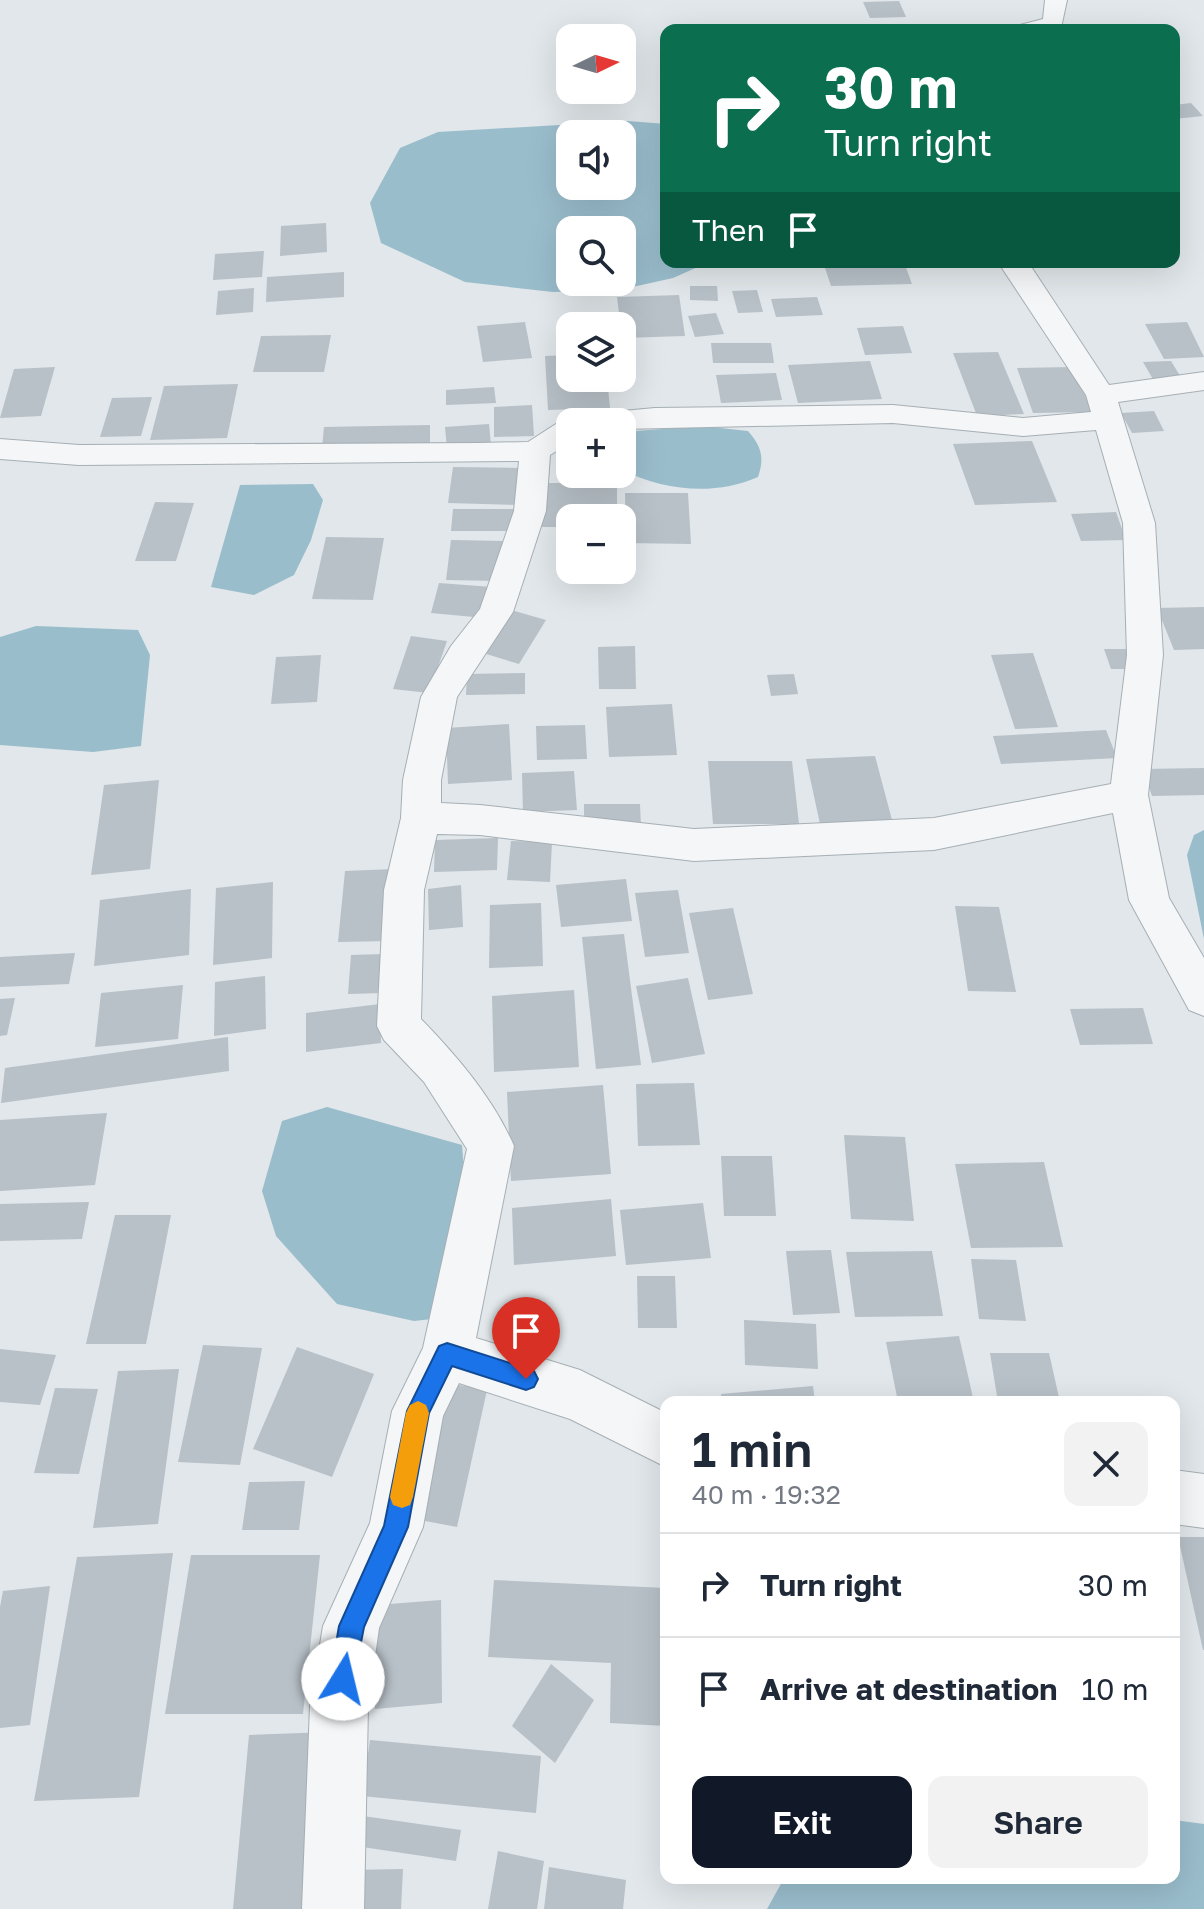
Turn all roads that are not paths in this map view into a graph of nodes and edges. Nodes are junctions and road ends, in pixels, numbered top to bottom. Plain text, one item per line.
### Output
1 (1056, 0) edge
2 (1049, 24) edge
3 (1016, 268) edge
4 (1204, 381) edge
5 (1104, 408) junction
6 (636, 418) edge
7 (553, 440) edge
8 (0, 449) edge
9 (1129, 795) junction
10 (421, 818) junction
11 (1204, 997) edge
12 (447, 1354) junction
13 (660, 1438) edge
14 (1180, 1498) edge
15 (1204, 1501) edge
16 (333, 1909) edge

1 - 2 street
3 - 5 street
4 - 5 street
5 - 6 street
5 - 9 street
7 - 8 street
7 - 10 street
9 - 10 street
9 - 11 street
10 - 12 street
12 - 13 street
12 - 16 street
14 - 15 street

